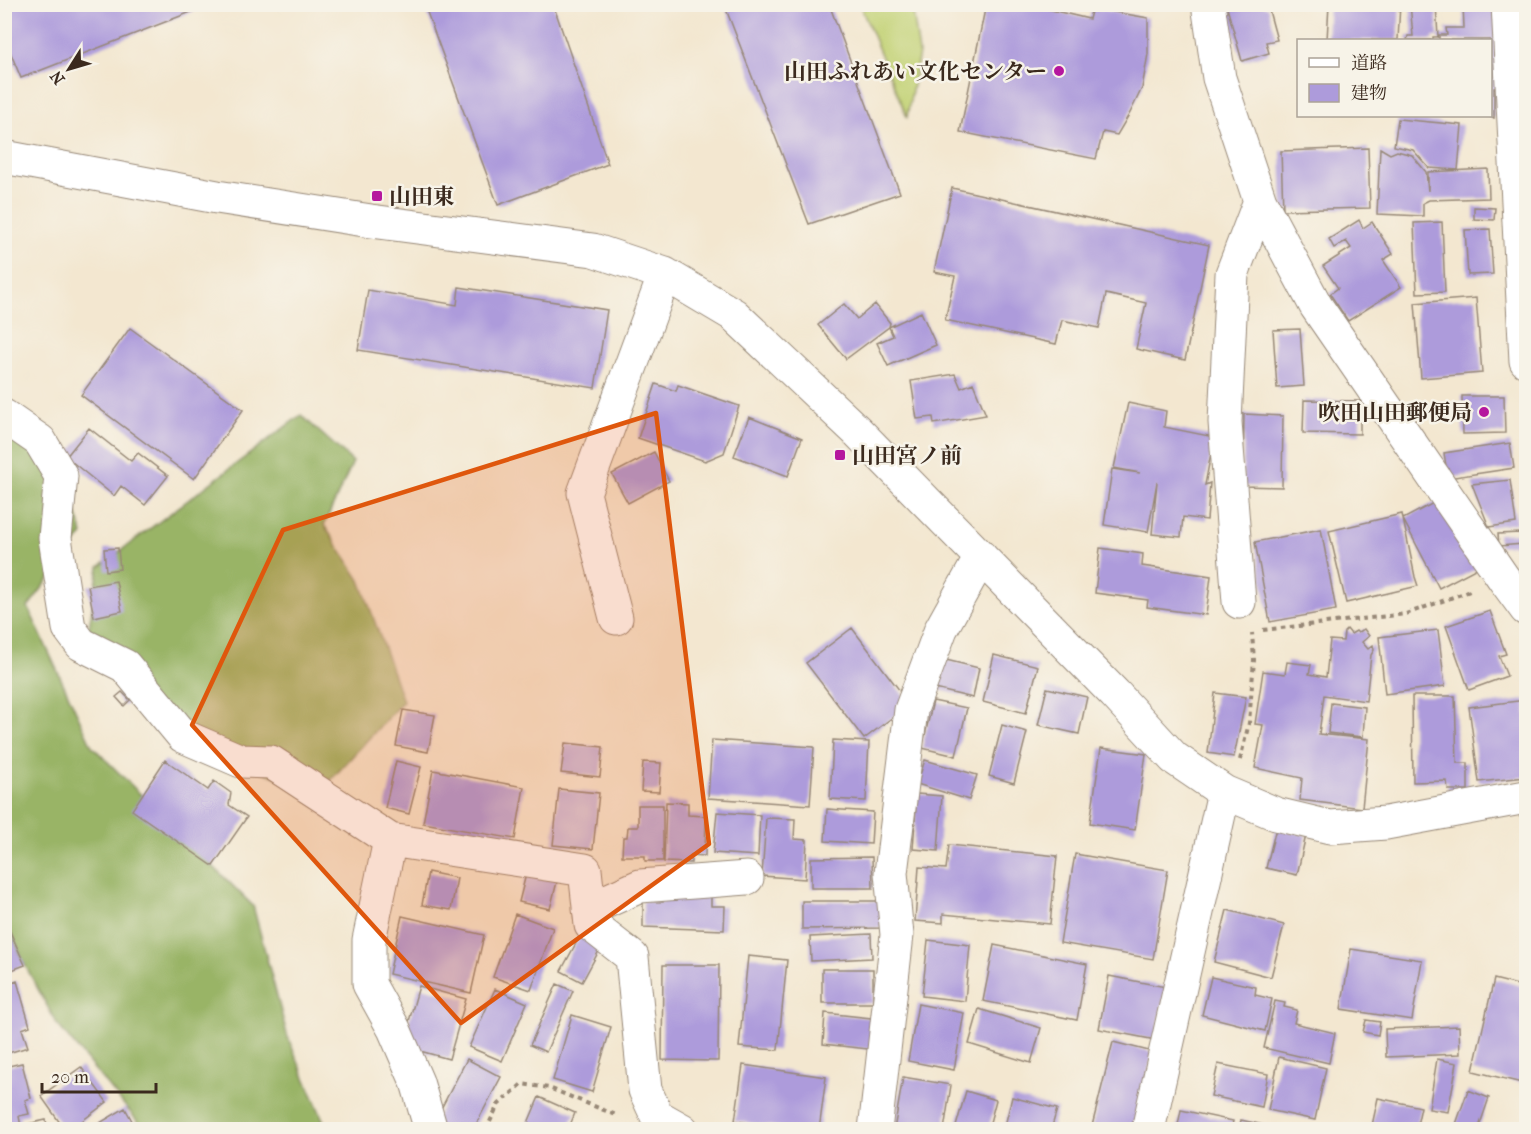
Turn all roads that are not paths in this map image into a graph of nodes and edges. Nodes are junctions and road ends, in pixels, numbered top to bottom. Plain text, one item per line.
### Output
1 (1208, 4) edge
2 (1508, 4) edge
3 (4, 157) edge
4 (1260, 201) junction
5 (665, 274) junction
6 (1527, 361) edge
7 (4, 416) edge
8 (981, 556) junction
9 (1239, 602) dead end
10 (1527, 609) edge
11 (616, 618) dead end
12 (1224, 792) junction
13 (1527, 797) edge
14 (390, 840) junction
15 (747, 878) dead end
16 (589, 909) junction
17 (670, 1123) edge
18 (431, 1130) edge
19 (875, 1130) edge
20 (1148, 1130) edge

1 - 4 street
2 - 6 street
3 - 5 street
4 - 9 street
4 - 10 street
5 - 8 street
5 - 11 street
7 - 14 street
8 - 12 street
8 - 19 street
12 - 13 street
12 - 20 street
14 - 16 street
14 - 18 street
15 - 16 street
16 - 17 street

